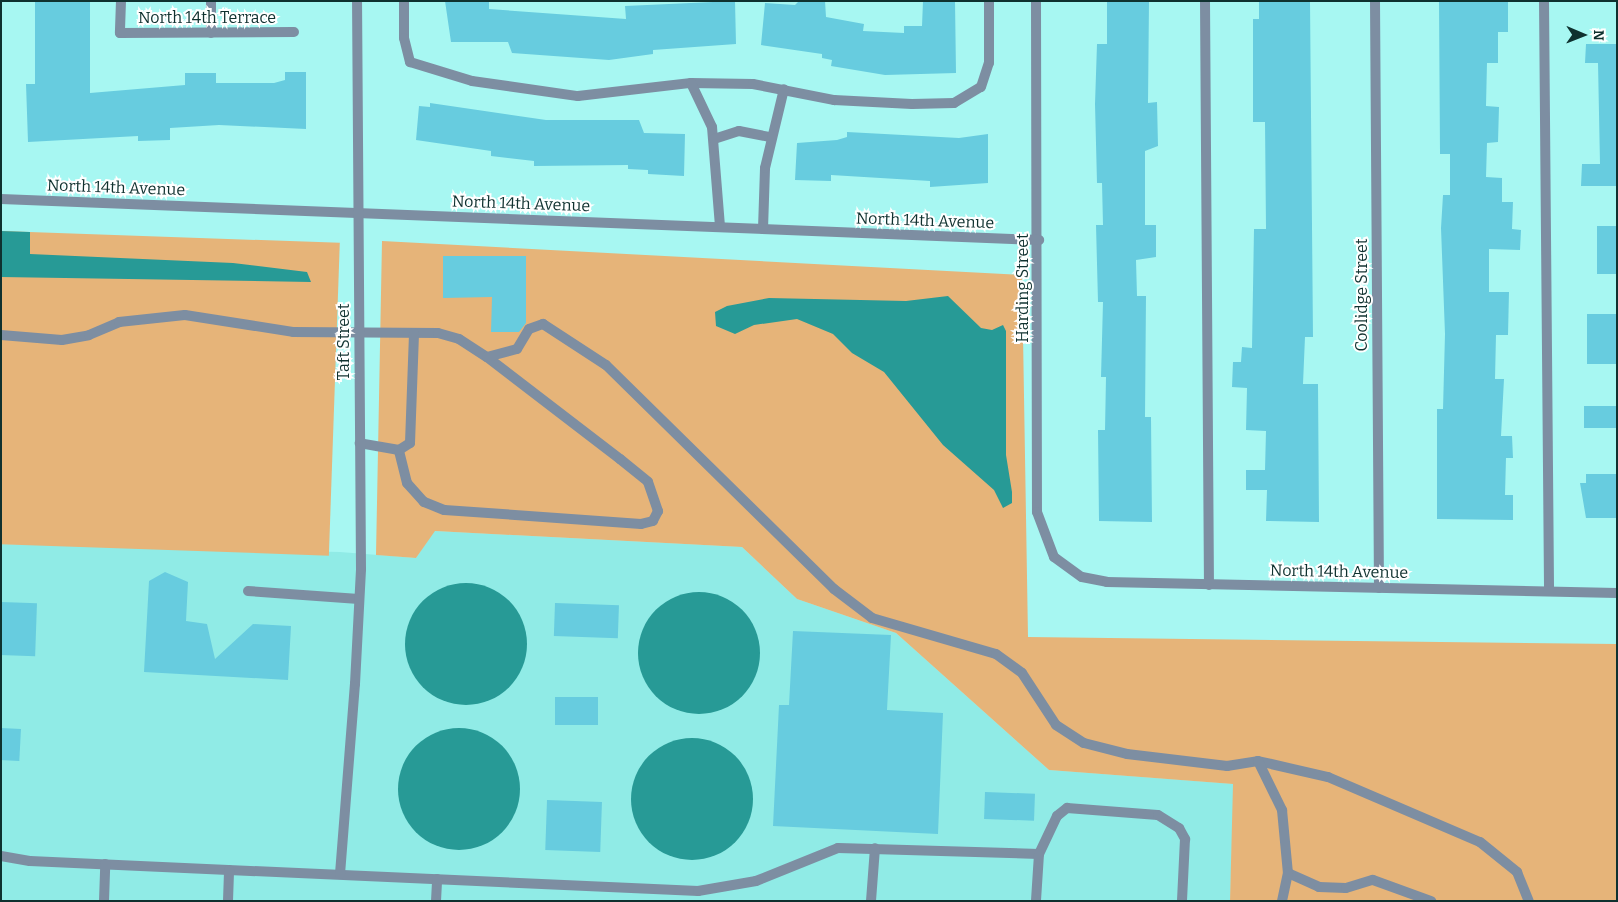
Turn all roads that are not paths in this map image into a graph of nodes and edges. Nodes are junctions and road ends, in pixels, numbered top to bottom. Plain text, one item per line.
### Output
1 (120, 1) edge
2 (211, 1) edge
3 (357, 1) edge
4 (404, 1) edge
5 (989, 1) edge
6 (1036, 1) edge
7 (1205, 1) edge
8 (1375, 1) edge
9 (1544, 1) edge
10 (294, 32) dead end
11 (211, 33) junction
12 (691, 84) junction
13 (784, 89) junction
14 (771, 137) junction
15 (714, 139) junction
16 (1, 199) edge
17 (359, 212) junction
18 (720, 227) junction
19 (763, 229) junction
20 (1039, 240) junction
21 (360, 333) junction
22 (414, 333) junction
23 (1, 335) edge
24 (487, 357) junction
25 (360, 443) junction
26 (399, 450) junction
27 (1065, 566) joint
28 (1209, 585) junction
29 (1379, 588) junction
30 (248, 591) dead end
31 (1549, 591) junction
32 (1617, 593) edge
33 (359, 599) junction
34 (1258, 762) junction
35 (875, 848) junction
36 (1039, 854) junction
37 (1, 856) edge
38 (105, 864) junction
39 (229, 870) junction
40 (1288, 873) junction
41 (340, 874) junction
42 (437, 879) junction
43 (104, 901) edge
44 (228, 901) edge
45 (436, 901) edge
46 (871, 901) edge
47 (1036, 901) edge
48 (1182, 901) edge
49 (1282, 901) edge
50 (1430, 901) edge
51 (1529, 901) edge

1 - 11 street, North 14th Terrace
2 - 11 street
3 - 17 street, Taft Street
4 - 12 street
5 - 13 street
6 - 20 street, Harding Street
7 - 28 street
8 - 29 street, Coolidge Street
9 - 31 street
10 - 11 street, North 14th Terrace
12 - 13 street
12 - 15 street
13 - 14 street
14 - 15 street
14 - 19 street
15 - 18 street
16 - 17 street, North 14th Avenue
17 - 18 street, North 14th Avenue
17 - 21 street, Taft Street
18 - 19 street, North 14th Avenue
19 - 20 street, North 14th Avenue
20 - 27 street, Harding Street
21 - 22 street
21 - 23 street
21 - 25 street, Taft Street
22 - 24 street
22 - 26 street
24 - 26 street
24 - 34 street
25 - 26 street
25 - 33 street, Taft Street
27 - 28 street, North 14th Avenue
28 - 29 street, North 14th Avenue
29 - 31 street, North 14th Avenue
30 - 33 street
31 - 32 street, North 14th Avenue
33 - 41 street, Taft Street
34 - 40 street
34 - 51 street
35 - 36 street
35 - 42 street
35 - 46 street
36 - 47 street
36 - 48 street
37 - 38 street
38 - 39 street
38 - 43 street
39 - 41 street
39 - 44 street
40 - 49 street
40 - 50 street
41 - 42 street
42 - 45 street

